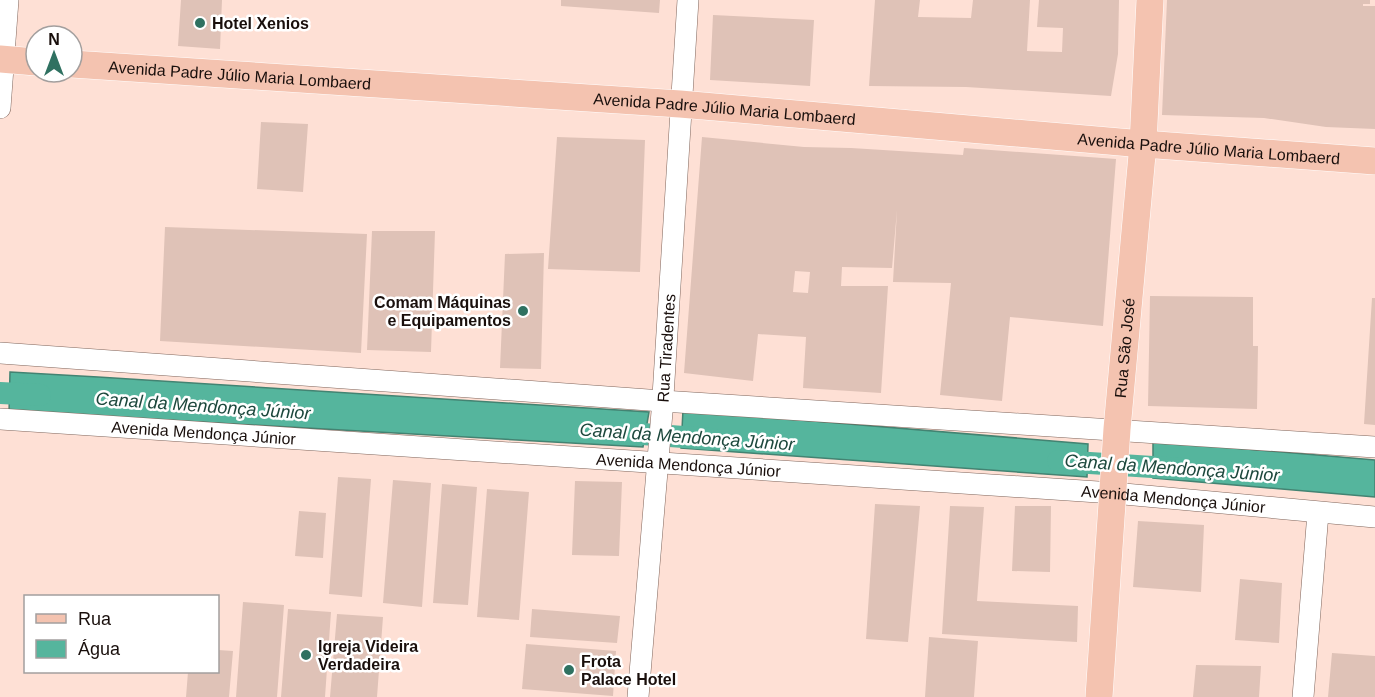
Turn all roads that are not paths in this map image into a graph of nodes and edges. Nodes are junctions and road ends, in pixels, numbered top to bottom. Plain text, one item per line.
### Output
1 (8, 0) edge
2 (688, 0) edge
3 (1150, 0) edge
4 (2, 60) edge
5 (24, 61) edge
6 (84, 65) edge
7 (680, 104) junction
8 (0, 108) edge
9 (1143, 144) junction
10 (1375, 161) edge
11 (0, 353) edge
12 (662, 406) junction
13 (0, 419) edge
14 (1116, 437) junction
15 (1375, 447) edge
16 (658, 455) junction
17 (1113, 485) junction
18 (1318, 513) junction
19 (1375, 517) edge
20 (638, 697) edge
21 (1099, 697) edge
22 (1303, 697) edge

1 - 4 street
2 - 7 street, Rua Tiradentes
3 - 9 main road, Rua São José
4 - 5 main road
4 - 8 street
6 - 7 main road, Avenida Padre Júlio Maria Lombaerd
7 - 9 main road, Avenida Padre Júlio Maria Lombaerd
7 - 12 street, Rua Tiradentes
9 - 10 main road, Avenida Padre Júlio Maria Lombaerd
9 - 14 main road, Rua São José
11 - 12 street
12 - 14 street
12 - 16 street, Rua Tiradentes
13 - 16 street, Avenida Mendonça Júnior
14 - 15 street
14 - 17 main road, Rua São José
16 - 17 street, Avenida Mendonça Júnior
16 - 20 street, Rua Tiradentes
17 - 18 street, Avenida Mendonça Júnior
17 - 21 main road, Rua São José
18 - 19 street, Avenida Mendonça Júnior
18 - 22 street

